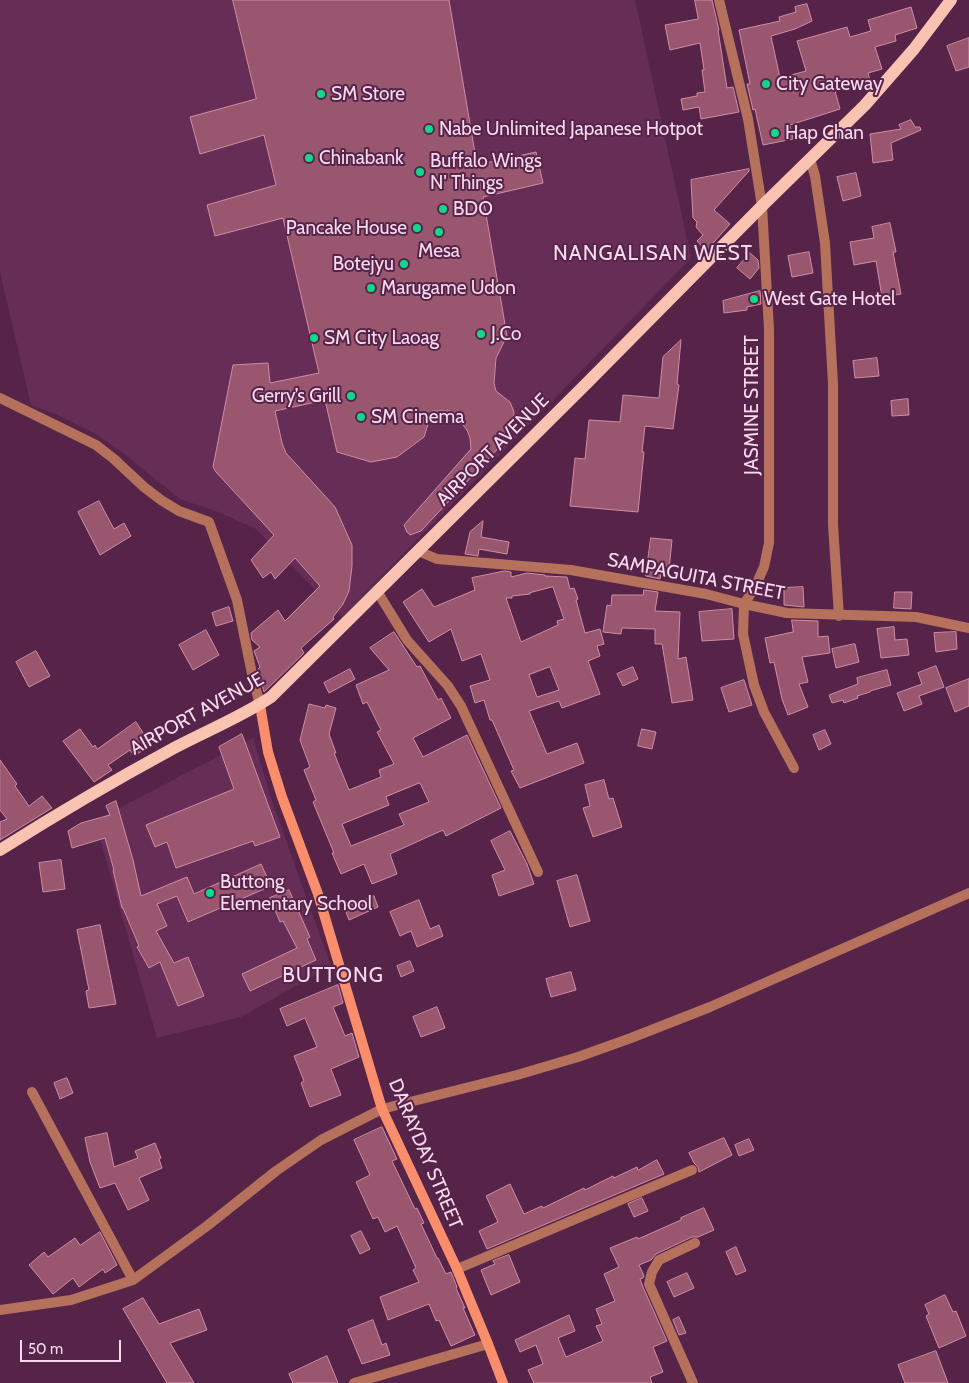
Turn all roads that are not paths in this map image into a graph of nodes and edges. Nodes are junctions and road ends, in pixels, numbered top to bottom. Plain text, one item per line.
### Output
1 (718, 0) edge
2 (951, 0) edge
3 (810, 159) junction
4 (762, 206) junction
5 (0, 398) edge
6 (418, 551) junction
7 (377, 591) junction
8 (744, 604) junction
9 (839, 616) junction
10 (969, 628) edge
11 (260, 705) junction
12 (794, 768) dead end
13 (0, 850) edge
14 (538, 872) dead end
15 (969, 893) edge
16 (32, 1092) dead end
17 (382, 1108) junction
18 (692, 1170) dead end
19 (695, 1243) dead end
20 (456, 1269) junction
21 (133, 1280) junction
22 (0, 1310) edge
23 (488, 1344) junction
24 (354, 1383) edge
25 (503, 1383) edge
26 (693, 1383) edge

1 - 4 street, JASMINE STREET
2 - 3 main road, AIRPORT AVENUE
3 - 4 main road, AIRPORT AVENUE
3 - 9 street
4 - 6 main road, AIRPORT AVENUE
4 - 8 street, JASMINE STREET
5 - 11 street
6 - 7 main road, AIRPORT AVENUE
6 - 8 street, SAMPAGUITA STREET
7 - 11 main road, AIRPORT AVENUE
7 - 14 street
8 - 9 street, SAMPAGUITA STREET
8 - 12 street, JASMINE STREET
9 - 10 street, SAMPAGUITA STREET
11 - 13 main road, AIRPORT AVENUE
11 - 17 street, DARAYDAY STREET
15 - 17 street
16 - 21 street
17 - 20 street, DARAYDAY STREET
17 - 21 street
18 - 20 street
19 - 26 street
20 - 23 street, DARAYDAY STREET
21 - 22 street
23 - 24 street
23 - 25 street, DARAYDAY STREET

